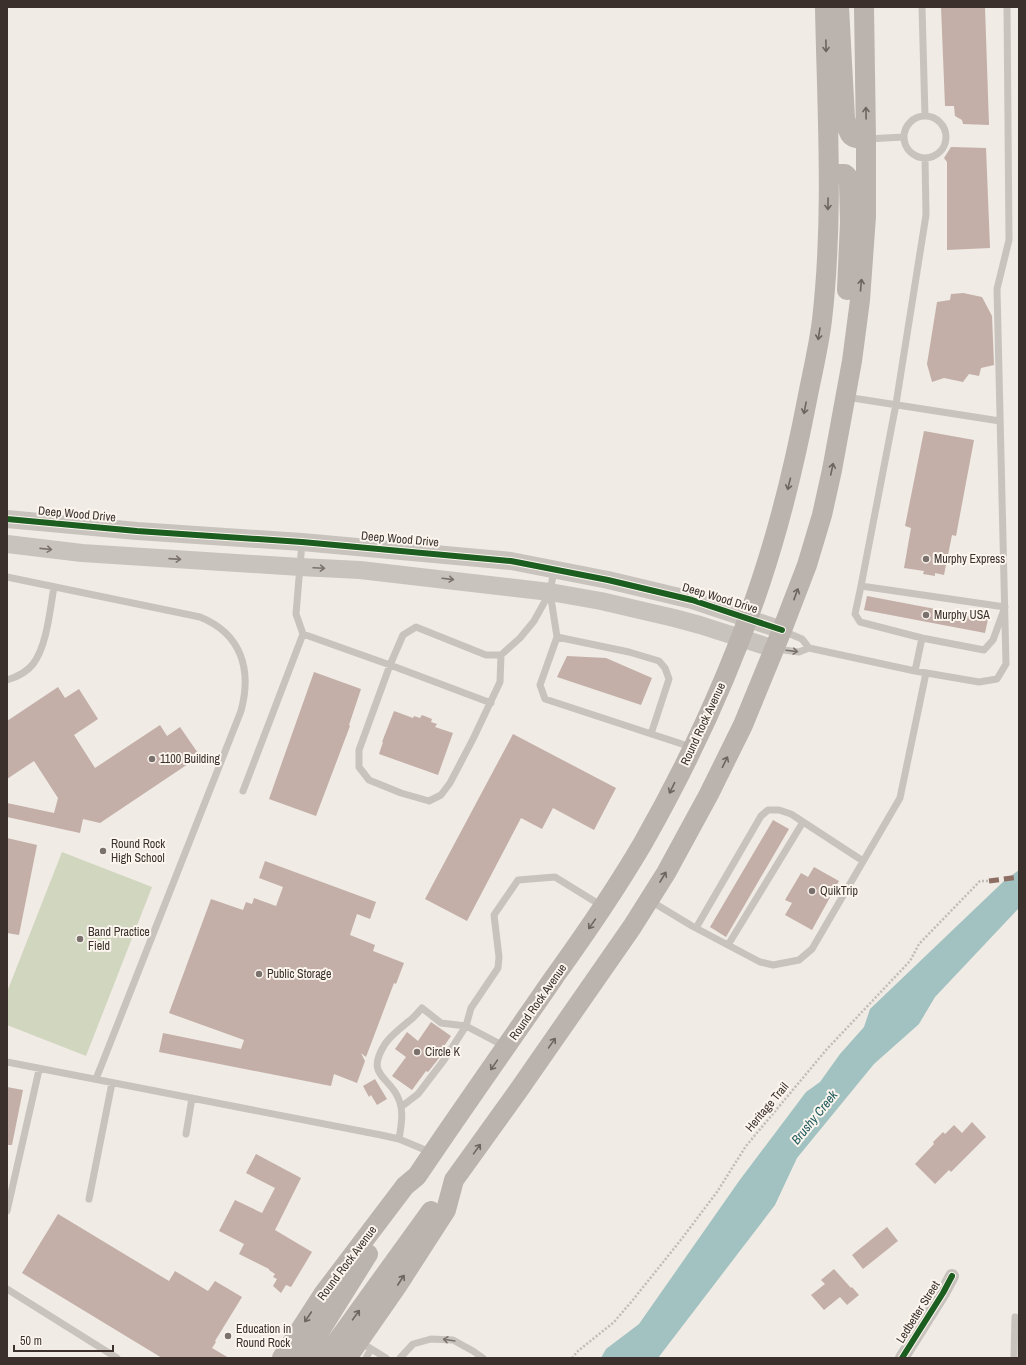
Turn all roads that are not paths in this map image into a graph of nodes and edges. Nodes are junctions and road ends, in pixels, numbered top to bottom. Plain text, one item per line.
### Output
1 (825, 7) edge
2 (839, 7) edge
3 (864, 7) edge
4 (922, 7) edge
5 (1007, 7) edge
6 (925, 116) junction
7 (904, 137) junction
8 (866, 139) junction
9 (925, 158) junction
10 (829, 174) junction
11 (852, 361) junction
12 (846, 397) junction
13 (896, 404) junction
14 (1000, 421) junction
15 (7, 519) edge
16 (302, 542) junction
17 (7, 544) edge
18 (300, 567) junction
19 (554, 570) junction
20 (7, 577) edge
21 (861, 586) junction
22 (54, 587) junction
23 (550, 592) junction
24 (1005, 607) junction
25 (748, 618) junction
26 (782, 630) junction
27 (303, 634) junction
28 (557, 636) junction
29 (740, 638) junction
30 (922, 638) junction
31 (809, 648) junction
32 (775, 649) junction
33 (501, 655) junction
34 (390, 665) junction
35 (915, 671) junction
36 (926, 673) junction
37 (7, 680) edge
38 (491, 703) junction
39 (651, 734) junction
40 (692, 747) junction
41 (243, 791) dead end
42 (803, 822) junction
43 (863, 861) junction
44 (649, 900) junction
45 (604, 907) junction
46 (696, 928) junction
47 (728, 945) junction
48 (466, 1026) junction
49 (506, 1047) junction
50 (7, 1062) edge
51 (39, 1070) junction
52 (96, 1079) junction
53 (112, 1083) junction
54 (192, 1098) junction
55 (401, 1107) junction
56 (186, 1134) dead end
57 (399, 1139) junction
58 (432, 1153) junction
59 (417, 1176) junction
60 (454, 1180) junction
61 (89, 1199) dead end
62 (7, 1211) edge
63 (952, 1276) dead end
64 (7, 1289) edge
65 (1015, 1317) dead end
66 (365, 1349) edge
67 (117, 1358) edge
68 (282, 1358) edge
69 (302, 1358) edge
70 (325, 1358) edge
71 (347, 1358) edge
72 (386, 1358) edge
73 (400, 1358) edge
74 (483, 1358) edge
75 (902, 1358) edge
76 (1014, 1358) edge

1 -> 10 main road, Round Rock Avenue
2 - 8 main road
8 -> 3 main road
4 - 6 lane
5 - 14 lane
6 - 7 lane
6 - 9 lane
7 - 8 lane
7 - 9 lane
11 -> 8 main road
9 - 13 lane
10 - 11 main road
10 -> 25 main road, Round Rock Avenue
11 - 12 main road
12 - 13 lane
26 -> 12 main road
13 - 14 lane
13 - 21 lane
14 - 24 lane
15 - 16 street, Deep Wood Drive
16 - 18 lane
16 - 19 street, Deep Wood Drive
17 -> 18 street
18 -> 23 street
18 - 27 lane
19 - 23 lane
19 - 25 street, Deep Wood Drive
20 - 22 lane
21 - 24 lane
21 - 30 lane
22 - 37 lane
22 - 52 lane
23 - 28 lane
23 - 29 street
23 - 33 lane
24 - 30 lane
24 - 36 lane
25 - 26 street, Deep Wood Drive
25 - 29 main road, Round Rock Avenue
26 - 31 lane
26 - 32 main road
27 - 34 lane
27 - 41 lane
28 - 39 lane
28 - 39 lane
29 - 32 street
29 - 40 main road, Round Rock Avenue
30 - 35 lane
32 -> 31 lane
31 - 35 lane
44 -> 32 main road
33 - 34 lane
33 - 38 lane
34 - 38 lane
34 - 38 lane
35 - 36 lane
36 - 43 lane
39 - 40 lane
40 -> 45 main road, Round Rock Avenue
42 - 43 lane
42 - 46 lane
42 - 47 lane
43 - 47 lane
44 - 46 lane
60 -> 44 main road
45 - 48 lane
45 -> 49 main road, Round Rock Avenue
46 - 47 lane
48 - 49 lane
48 - 55 lane
48 - 55 lane
49 -> 58 main road, Round Rock Avenue
50 - 51 lane
51 - 52 lane
51 - 62 lane
52 - 53 lane
53 - 54 lane
53 - 61 lane
54 - 56 lane
54 - 57 lane
55 - 57 lane
57 - 58 lane
58 - 59 main road, Round Rock Avenue
59 -> 68 main road, Round Rock Avenue
59 - 69 main road
66 -> 60 main road
70 -> 60 main road
63 - 75 street, Ledbetter Street
64 - 67 lane
65 - 76 lane
66 - 71 main road
66 - 72 lane
74 -> 73 lane

